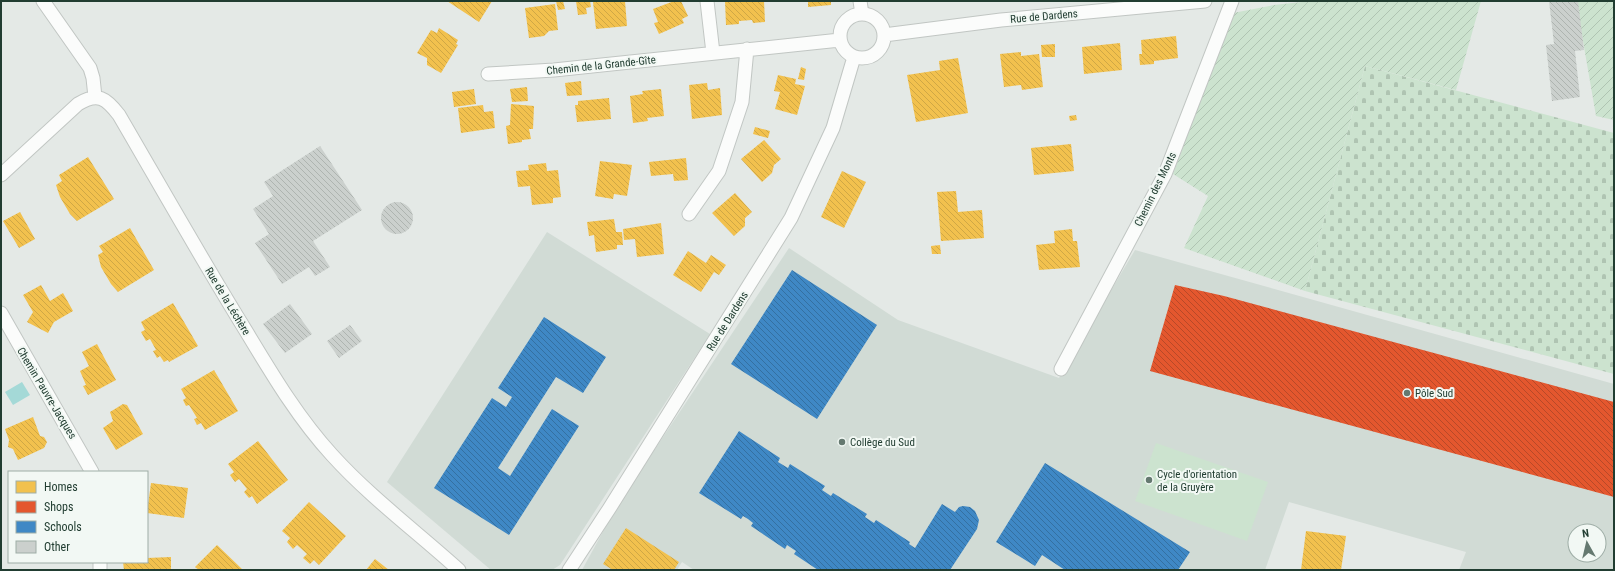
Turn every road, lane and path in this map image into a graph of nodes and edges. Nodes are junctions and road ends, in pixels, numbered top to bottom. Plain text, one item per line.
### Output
1 (43, 1) edge
2 (706, 1) edge
3 (1203, 1) edge
4 (1232, 1) edge
5 (861, 7) edge
6 (884, 35) junction
7 (840, 40) junction
8 (747, 49) junction
9 (714, 53) junction
10 (854, 57) junction
11 (488, 74) dead end
12 (96, 97) junction
13 (1, 175) edge
14 (689, 214) dead end
15 (1, 313) edge
16 (1061, 369) dead end
17 (91, 471) edge
18 (459, 570) edge
19 (569, 570) edge

1 - 12 street
2 - 9 street
3 - 6 street, Rue de Dardens
4 - 16 street, Chemin des Monts
5 - 6 street
5 - 7 street
6 - 10 street
7 - 8 street, Chemin de la Grande-Gîte
7 - 10 street
8 - 9 street, Chemin de la Grande-Gîte
8 - 14 street
9 - 11 street, Chemin de la Grande-Gîte
10 - 19 street, Rue de Dardens
12 - 13 street
12 - 18 street, Rue de la Léchère
15 - 17 street, Chemin Pauvre-Jacques

